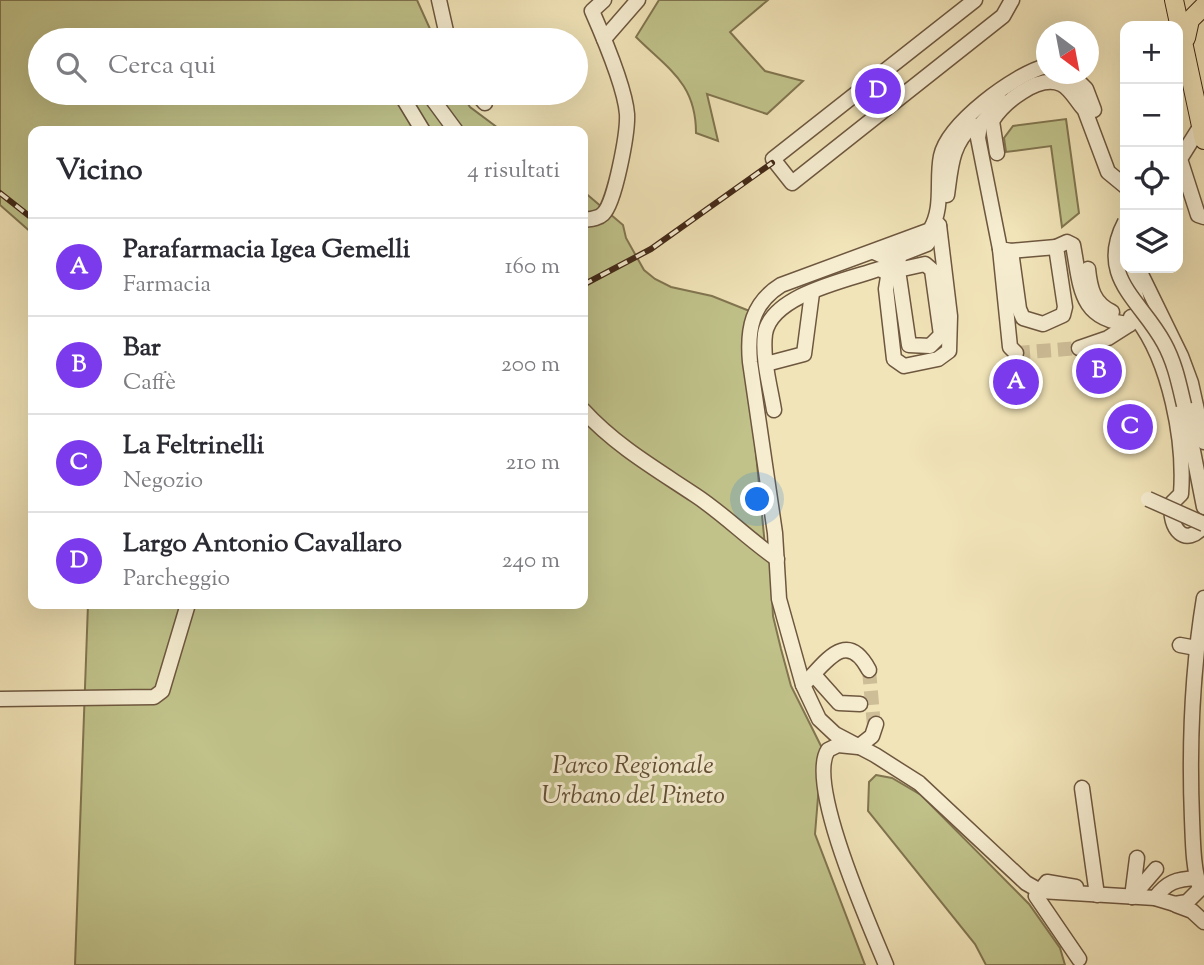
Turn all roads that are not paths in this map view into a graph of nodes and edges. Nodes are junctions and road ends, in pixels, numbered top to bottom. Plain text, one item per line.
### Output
1 (439, 0) edge
2 (604, 0) edge
3 (638, 0) edge
4 (975, 0) edge
5 (1012, 0) edge
6 (1174, 0) edge
7 (1204, 6) edge
8 (445, 28) edge
9 (604, 39) junction
10 (1185, 44) junction
11 (1036, 71) edge
12 (1036, 78) edge
13 (1071, 84) edge
14 (1081, 84) edge
15 (407, 105) edge
16 (437, 105) edge
17 (1083, 107) junction
18 (990, 111) junction
19 (420, 126) edge
20 (452, 126) edge
21 (1202, 133) edge
22 (996, 153) dead end
23 (1120, 170) edge
24 (1120, 182) edge
25 (1184, 184) edge
26 (1204, 217) edge
27 (588, 219) edge
28 (935, 228) junction
29 (1120, 239) edge
30 (1056, 247) junction
31 (1005, 250) junction
32 (890, 260) junction
33 (1088, 269) dead end
34 (1131, 273) edge
35 (1140, 273) edge
36 (812, 293) junction
37 (1134, 322) junction
38 (1079, 348) tunnel mouth
39 (1016, 353) dead end
40 (766, 364) junction
41 (774, 410) dead end
42 (588, 415) edge
43 (1204, 442) edge
44 (1148, 499) dead end
45 (1204, 506) edge
46 (1204, 524) edge
47 (775, 533) junction
48 (747, 536) junction
49 (776, 559) junction
50 (1204, 598) edge
51 (187, 609) edge
52 (1201, 628) edge
53 (1180, 645) dead end
54 (1196, 648) junction
55 (869, 670) tunnel mouth
56 (809, 680) junction
57 (0, 699) edge
58 (860, 704) dead end
59 (876, 724) dead end
60 (858, 747) junction
61 (1082, 788) dead end
62 (1137, 858) dead end
63 (1156, 869) dead end
64 (1200, 887) edge
65 (1040, 891) junction
66 (1097, 892) junction
67 (1132, 897) junction
68 (1156, 898) junction
69 (1175, 904) junction
70 (1204, 922) edge
71 (1079, 959) dead end
72 (886, 965) edge

1 - 8 street
2 - 9 street
3 - 9 street
4 - 5 street
6 - 10 main road
7 - 10 main road
9 - 27 street
10 - 21 main road
11 - 28 street
12 - 18 street
13 - 17 street
14 - 23 street
15 - 19 street
16 - 20 street
17 - 22 street
17 - 24 street
18 - 28 street
18 - 31 street
21 - 25 street
25 - 26 street
28 - 32 street
28 - 32 street
29 - 45 street, bridge
30 - 31 street
30 - 31 street
30 - 37 street
31 - 39 street
32 - 32 street
32 - 36 street
32 - 47 street
33 - 37 street
34 - 37 street
35 - 43 street
36 - 40 street
36 - 40 street
37 - 38 street
37 - 46 street
40 - 41 street
42 - 48 street
44 - 46 street, bridge
47 - 48 street
47 - 49 street
48 - 49 street
49 - 56 street
50 - 52 street
51 - 57 street
52 - 54 street
53 - 54 street
54 - 64 street
55 - 56 street
56 - 58 street
56 - 60 street
59 - 60 street
60 - 65 street
60 - 72 street
61 - 66 street
62 - 67 street
63 - 67 street
64 - 68 street
64 - 69 street
65 - 66 street
65 - 71 street
66 - 67 street
67 - 68 street
68 - 69 street
69 - 70 street

